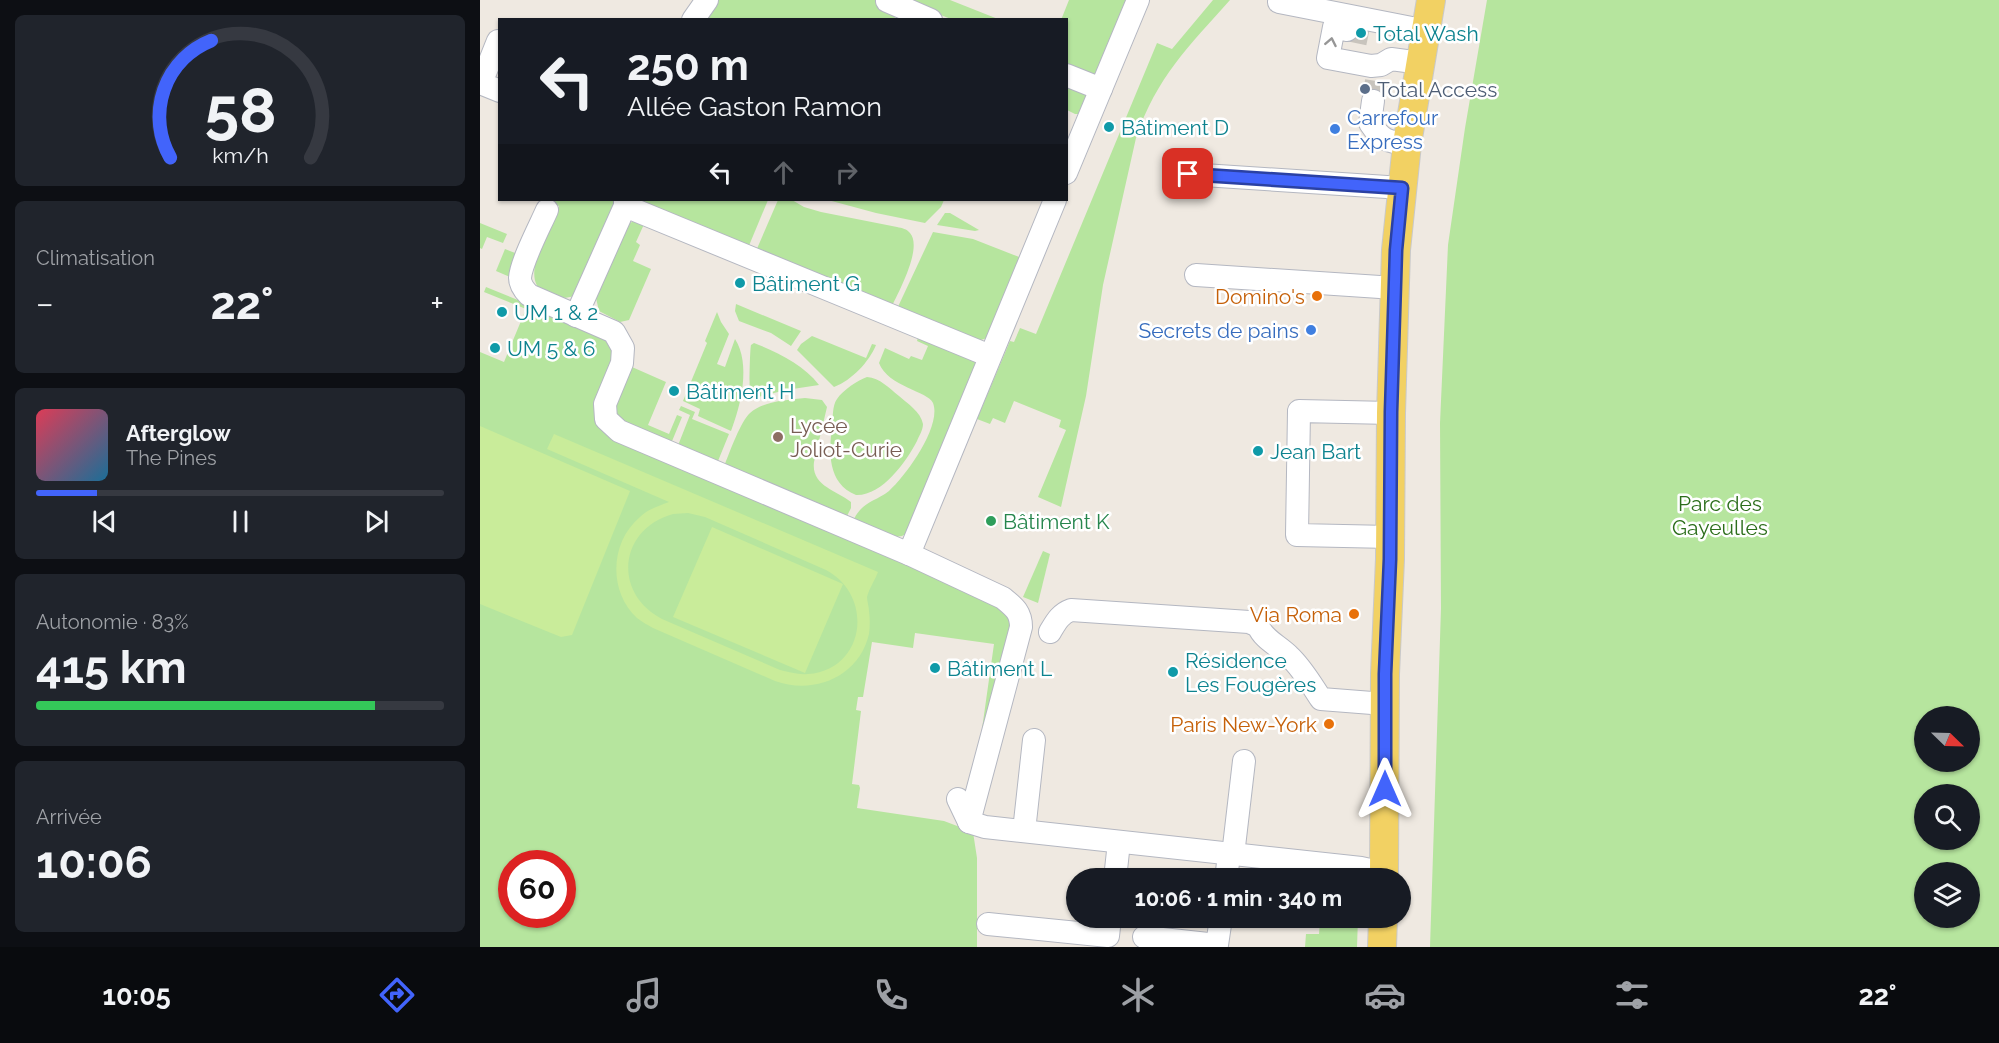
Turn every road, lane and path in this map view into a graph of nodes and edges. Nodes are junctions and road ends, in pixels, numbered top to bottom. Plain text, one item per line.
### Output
1 (707, 0) edge
2 (1138, 0) edge
3 (887, 1) edge
4 (1279, 2) dead end
5 (1431, 13) edge
6 (694, 18) edge
7 (926, 18) edge
8 (1347, 30) dead end
9 (1376, 36) dead end
10 (492, 40) edge
11 (1421, 63) junction
12 (1068, 76) edge
13 (1380, 76) junction
14 (480, 83) edge
15 (1101, 89) junction
16 (498, 90) edge
17 (1407, 144) junction
18 (1068, 168) edge
19 (1188, 174) dead end
20 (1402, 188) junction
21 (1055, 201) edge
22 (625, 203) edge
23 (547, 210) dead end
24 (1196, 275) dead end
25 (1395, 288) junction
26 (576, 316) junction
27 (990, 356) junction
28 (1391, 412) junction
29 (1390, 537) junction
30 (909, 554) junction
31 (1050, 632) dead end
32 (1385, 704) junction
33 (1034, 740) dead end
34 (1244, 761) dead end
35 (958, 799) dead end
36 (977, 824) junction
37 (1024, 831) junction
38 (1119, 842) junction
39 (1231, 855) junction
40 (1116, 868) edge
41 (1228, 868) edge
42 (1361, 868) edge
43 (1384, 868) edge
44 (988, 924) dead end
45 (1109, 928) edge
46 (1220, 928) edge
47 (1383, 928) edge
48 (1144, 937) dead end
49 (1382, 947) edge

1 - 6 street
2 - 15 street
3 - 7 street
4 - 5 street
5 - 11 main road
13 -> 8 street
9 - 13 street
10 - 14 street
11 - 13 street
11 - 17 main road
12 - 15 street
13 - 17 street
14 - 16 street
15 - 18 street
17 - 20 main road
19 - 20 street
20 - 25 main road
21 - 27 street
22 - 26 street
22 - 27 street
23 - 26 street
24 - 25 street
25 - 28 main road
26 - 30 street
27 - 30 street
28 - 29 main road
28 - 29 street
29 - 32 main road
30 - 36 street
31 - 32 street
32 - 43 main road
33 - 37 street
34 - 39 street
35 - 36 street
36 - 37 street
37 - 38 street
38 - 39 street
38 - 40 street
39 - 41 street
39 - 42 street
44 - 45 street
46 - 48 street
47 - 49 main road

